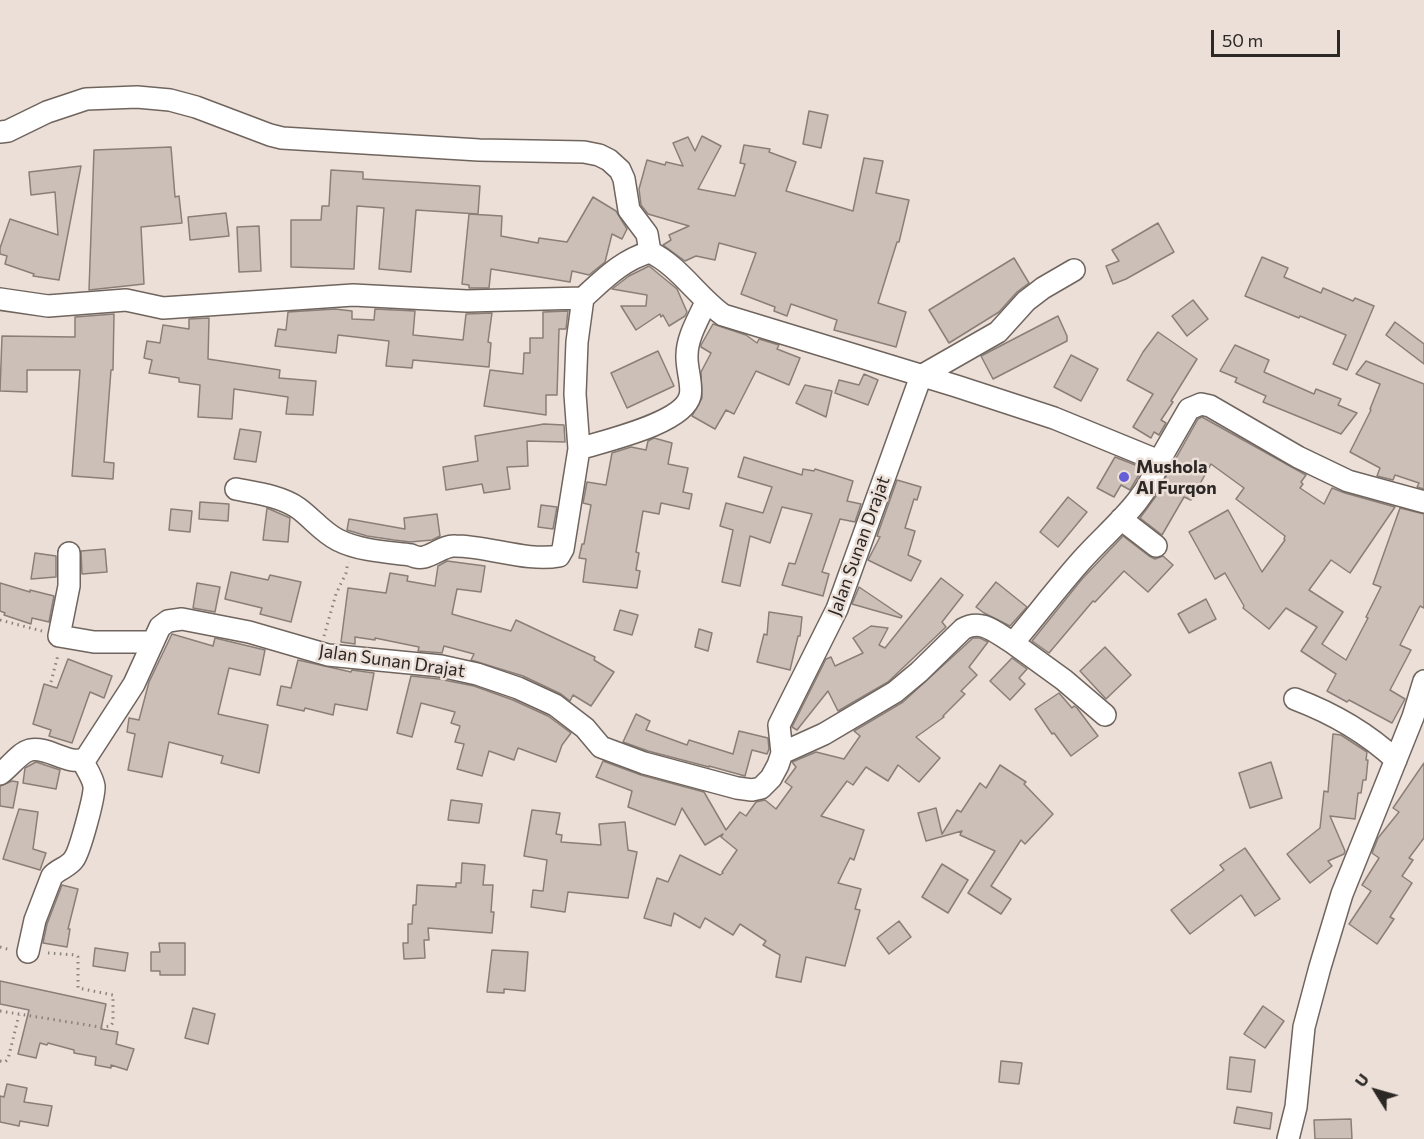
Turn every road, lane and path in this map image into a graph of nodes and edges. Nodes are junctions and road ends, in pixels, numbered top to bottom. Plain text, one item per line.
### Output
1 (0, 132) edge
2 (651, 252) junction
3 (1074, 270) dead end
4 (0, 298) edge
5 (583, 298) junction
6 (706, 302) junction
7 (921, 376) junction
8 (579, 449) junction
9 (1159, 461) junction
10 (236, 489) dead end
11 (1424, 502) edge
12 (1121, 519) junction
13 (352, 545) junction
14 (1156, 546) dead end
15 (69, 553) dead end
16 (0, 620) edge
17 (61, 636) junction
18 (153, 642) junction
19 (1013, 643) junction
20 (320, 652) junction
21 (1424, 681) edge
22 (51, 682) dead end
23 (1295, 699) dead end
24 (1105, 715) dead end
25 (782, 753) junction
26 (82, 760) junction
27 (1396, 760) junction
28 (0, 774) edge
29 (28, 952) joint
30 (0, 1011) edge
31 (19, 1015) junction
32 (0, 1061) edge
33 (1288, 1139) edge

1 - 2 street
2 - 5 street
2 - 6 street
3 - 7 street
4 - 5 street
5 - 8 street
6 - 7 street
6 - 8 street
7 - 9 street
7 - 25 street, Jalan Sunan Drajat
8 - 13 street
9 - 11 street
9 - 12 street
10 - 13 street
12 - 14 street
12 - 19 street
13 - 20 path
15 - 17 street
16 - 17 path
17 - 18 street
17 - 22 path
18 - 20 street, Jalan Sunan Drajat
18 - 26 street, Jalan Sunan Drajat
19 - 24 street
19 - 25 street
20 - 25 street, Jalan Sunan Drajat
21 - 27 street
23 - 27 street
26 - 28 street
26 - 29 street
27 - 33 street
29 - 31 path
30 - 31 path
31 - 32 path

